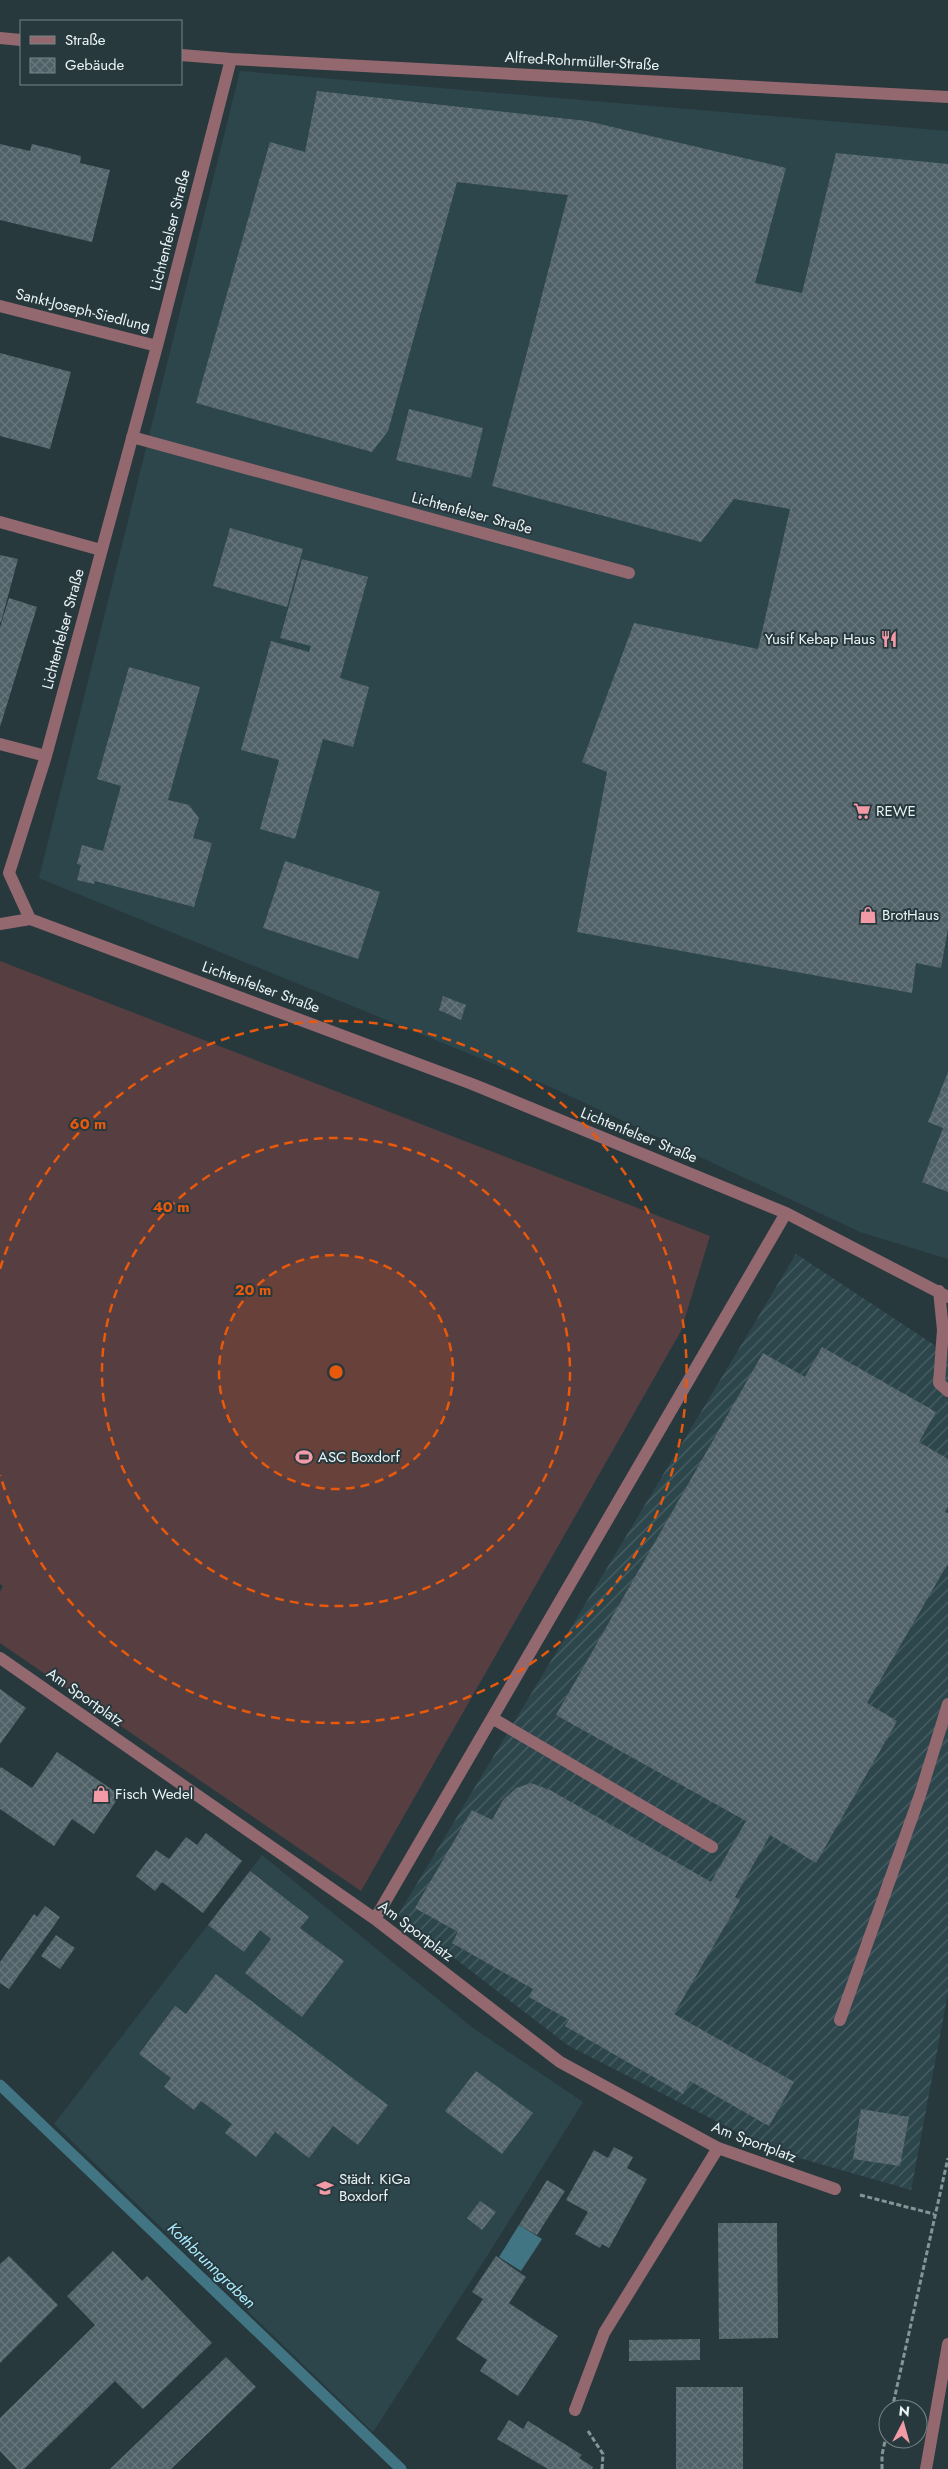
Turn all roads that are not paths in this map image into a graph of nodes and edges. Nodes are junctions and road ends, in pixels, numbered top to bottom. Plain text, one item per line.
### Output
1 (0, 38) edge
2 (20, 40) edge
3 (182, 54) edge
4 (231, 59) junction
5 (948, 98) edge
6 (0, 306) edge
7 (157, 346) junction
8 (132, 438) junction
9 (0, 522) edge
10 (101, 550) junction
11 (629, 573) dead end
12 (0, 744) edge
13 (46, 756) junction
14 (30, 919) junction
15 (0, 924) edge
16 (786, 1213) junction
17 (945, 1294) edge
18 (948, 1391) edge
19 (0, 1658) edge
20 (948, 1704) edge
21 (492, 1718) junction
22 (712, 1847) dead end
23 (375, 1919) junction
24 (840, 2020) dead end
25 (718, 2148) junction
26 (835, 2189) road end
27 (948, 2344) edge
28 (575, 2410) road end
29 (926, 2469) edge

1 - 2 street
3 - 4 street, Alfred-Rohrmüller-Straße
4 - 5 street, Alfred-Rohrmüller-Straße
4 - 7 street, Lichtenfelser Straße
6 - 7 street, Sankt-Joseph-Siedlung
7 - 8 street, Lichtenfelser Straße
8 - 10 street, Lichtenfelser Straße
8 - 11 street, Lichtenfelser Straße
9 - 10 street
10 - 13 street, Lichtenfelser Straße
12 - 13 street
13 - 14 street, Lichtenfelser Straße
14 - 15 street
14 - 16 street, Lichtenfelser Straße
16 - 17 street, Lichtenfelser Straße
16 - 21 street
17 - 18 street
19 - 23 street, Am Sportplatz
20 - 24 street
21 - 22 street
21 - 23 street
23 - 25 street, Am Sportplatz
25 - 26 street, Am Sportplatz
25 - 28 street
27 - 29 street

